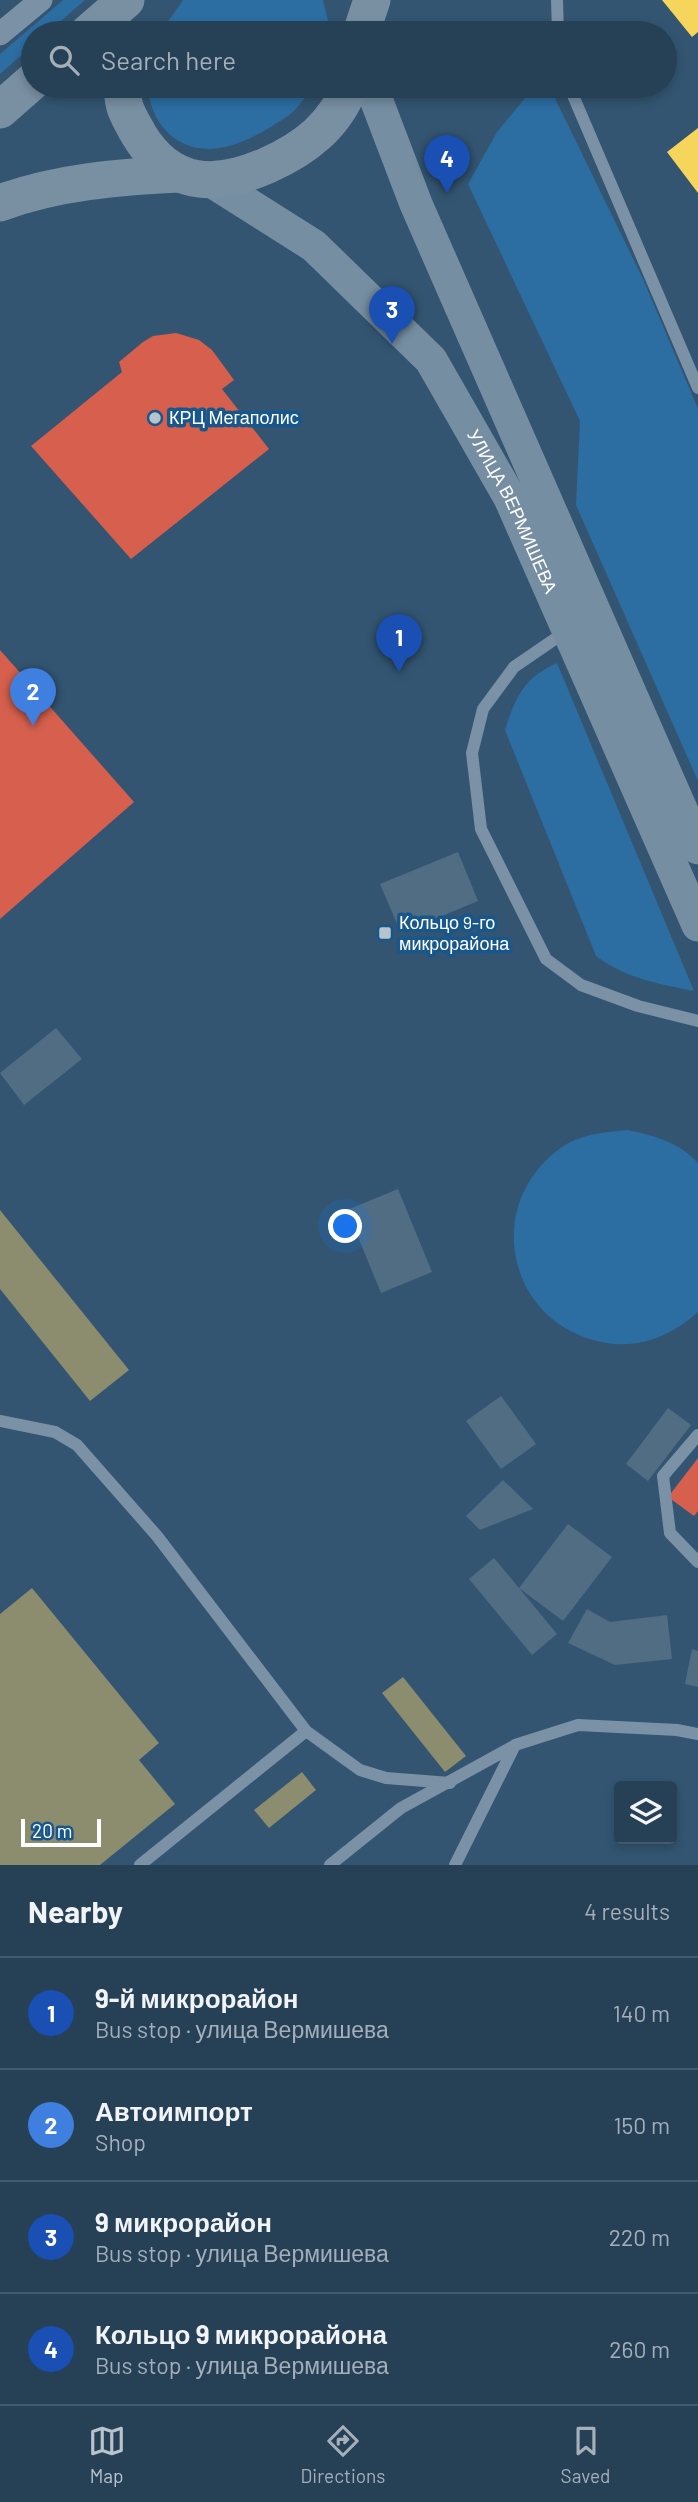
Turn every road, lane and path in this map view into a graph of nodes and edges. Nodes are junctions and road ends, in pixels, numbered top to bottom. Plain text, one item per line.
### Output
1 (41, 0) edge
2 (126, 0) edge
3 (140, 0) edge
4 (344, 0) edge
5 (372, 0) edge
6 (557, 0) edge
7 (102, 21) edge
8 (133, 21) edge
9 (351, 21) edge
10 (365, 21) edge
11 (558, 21) edge
12 (0, 34) edge
13 (21, 92) edge
14 (122, 98) edge
15 (345, 98) edge
16 (375, 98) edge
17 (574, 98) edge
18 (0, 110) edge
19 (178, 174) junction
20 (213, 182) junction
21 (0, 203) edge
22 (698, 388) edge
23 (568, 630) junction
24 (698, 848) edge
25 (698, 925) edge
26 (698, 1021) edge
27 (0, 1421) edge
28 (698, 1435) edge
29 (698, 1562) edge
30 (306, 1731) junction
31 (698, 1734) edge
32 (515, 1745) junction
33 (450, 1783) junction
34 (140, 1865) edge
35 (330, 1865) edge
36 (455, 1865) edge

1 - 12 street
2 - 7 main road
3 - 8 main road
4 - 9 main road
5 - 10 main road
6 - 11 lane
13 - 18 main road
14 - 19 main road
15 - 20 main road
16 - 24 main road, УЛИЦА ВЕРМИШЕВА
17 - 22 lane
19 - 20 main road
19 - 21 main road
20 - 23 main road, УЛИЦА ВЕРМИШЕВА
23 - 25 main road, УЛИЦА ВЕРМИШЕВА
23 - 26 lane
27 - 30 lane
28 - 29 lane
30 - 33 lane
30 - 34 lane
31 - 32 lane
32 - 33 lane
32 - 36 lane
33 - 35 lane

